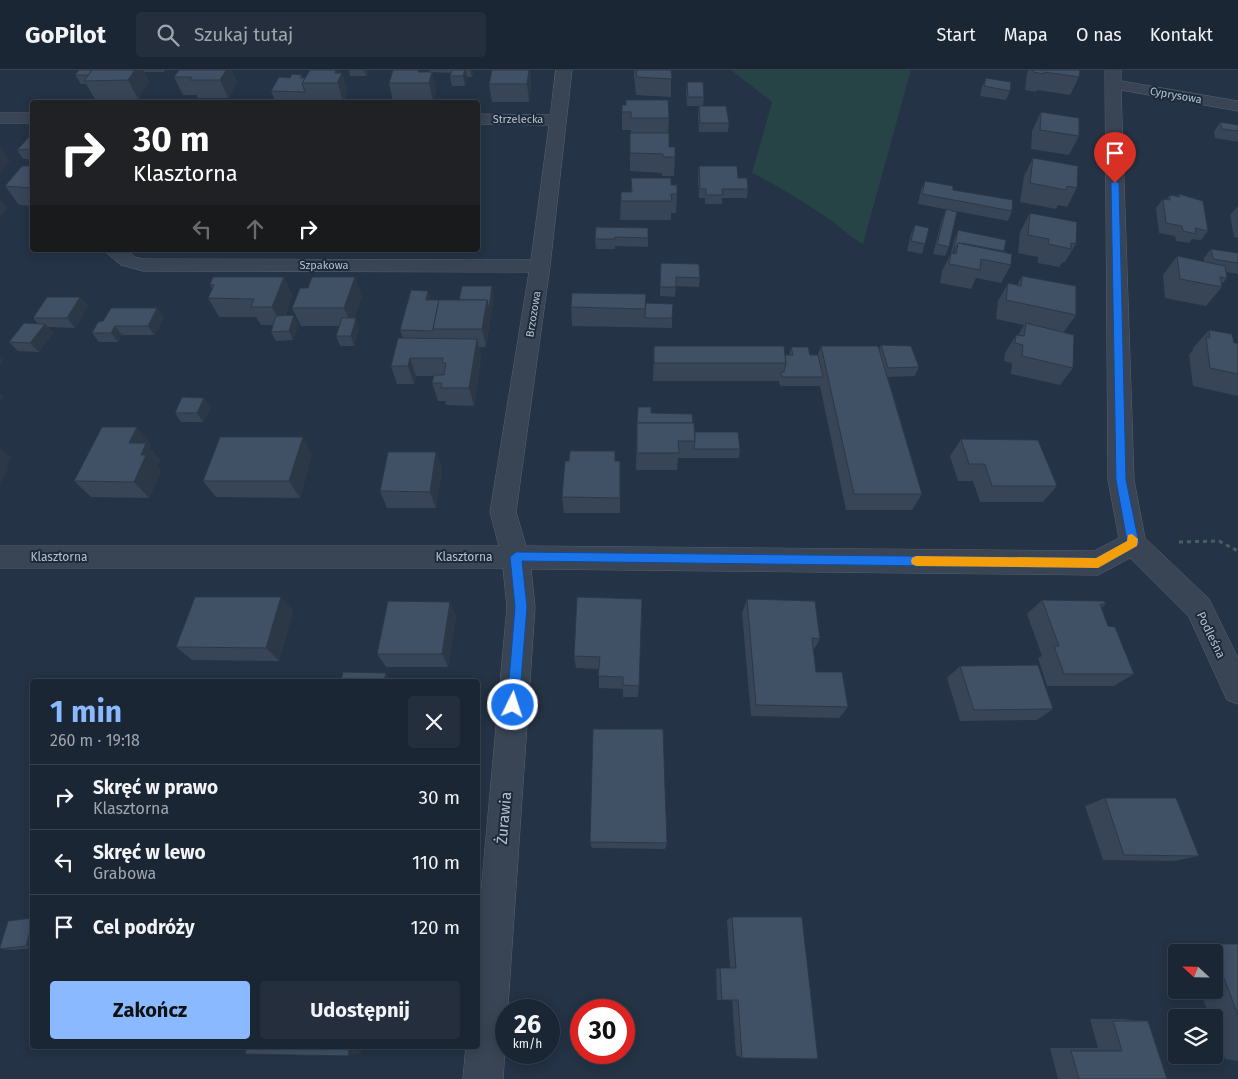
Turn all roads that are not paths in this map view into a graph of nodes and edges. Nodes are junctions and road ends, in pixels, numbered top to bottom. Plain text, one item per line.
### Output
1 (564, 70) edge
2 (1113, 77) edge
3 (1238, 106) edge
4 (0, 118) edge
5 (30, 118) edge
6 (480, 119) edge
7 (559, 120) junction
8 (116, 252) edge
9 (540, 266) junction
10 (1133, 543) junction
11 (0, 557) edge
12 (516, 557) junction
13 (1238, 690) edge
14 (483, 1079) edge

1 - 7 street, Brzozowa
2 - 3 street, Cyprysowa
2 - 10 street
4 - 5 street
6 - 7 street, Strzelecka
7 - 9 street, Brzozowa
8 - 9 street, Szpakowa
9 - 12 street, Brzozowa
10 - 12 street, Klasztorna
10 - 13 street, Podleśna
11 - 12 street, Klasztorna
12 - 14 street, Żurawia

